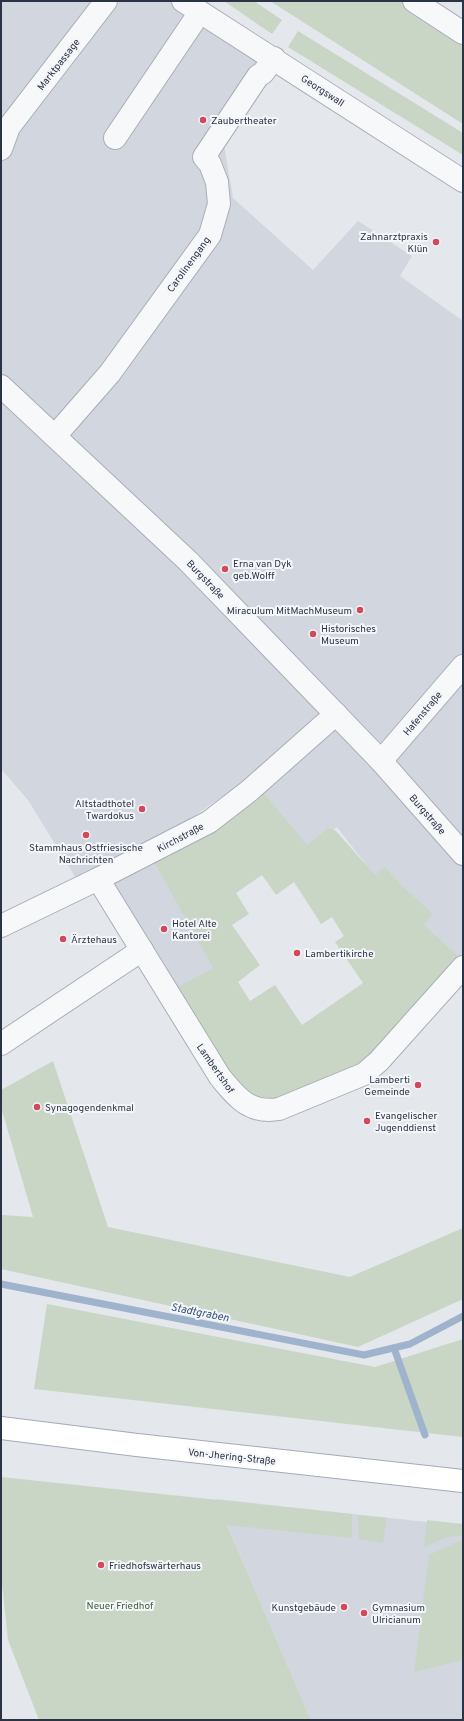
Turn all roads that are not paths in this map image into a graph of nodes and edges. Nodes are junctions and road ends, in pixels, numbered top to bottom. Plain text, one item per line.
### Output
1 (106, 1) edge
2 (414, 1) edge
3 (191, 6) edge
4 (463, 33) edge
5 (274, 58) junction
6 (5, 130) edge
7 (115, 138) dead end
8 (1, 149) edge
9 (463, 181) edge
10 (1, 386) edge
11 (55, 436) junction
12 (463, 666) edge
13 (336, 714) junction
14 (381, 761) junction
15 (463, 854) edge
16 (98, 879) junction
17 (1, 926) edge
18 (142, 950) junction
19 (461, 970) edge
20 (1, 1044) edge
21 (1, 1428) edge
22 (463, 1481) edge

1 - 6 street, Marktpassage
2 - 4 street
3 - 5 street, Georgswall
3 - 7 street
5 - 9 street, Georgswall
5 - 11 street, Carolinengang
6 - 8 street, Marktpassage
10 - 11 street, Burgstraße
11 - 13 street, Burgstraße
12 - 14 street, Hafenstraße
13 - 14 street, Burgstraße
13 - 16 street, Kirchstraße
14 - 15 street, Burgstraße
16 - 17 street, Kirchstraße
16 - 18 street, Lambertshof
18 - 19 street, Lambertshof
18 - 20 street
21 - 22 main road, Von-Jhering-Straße

